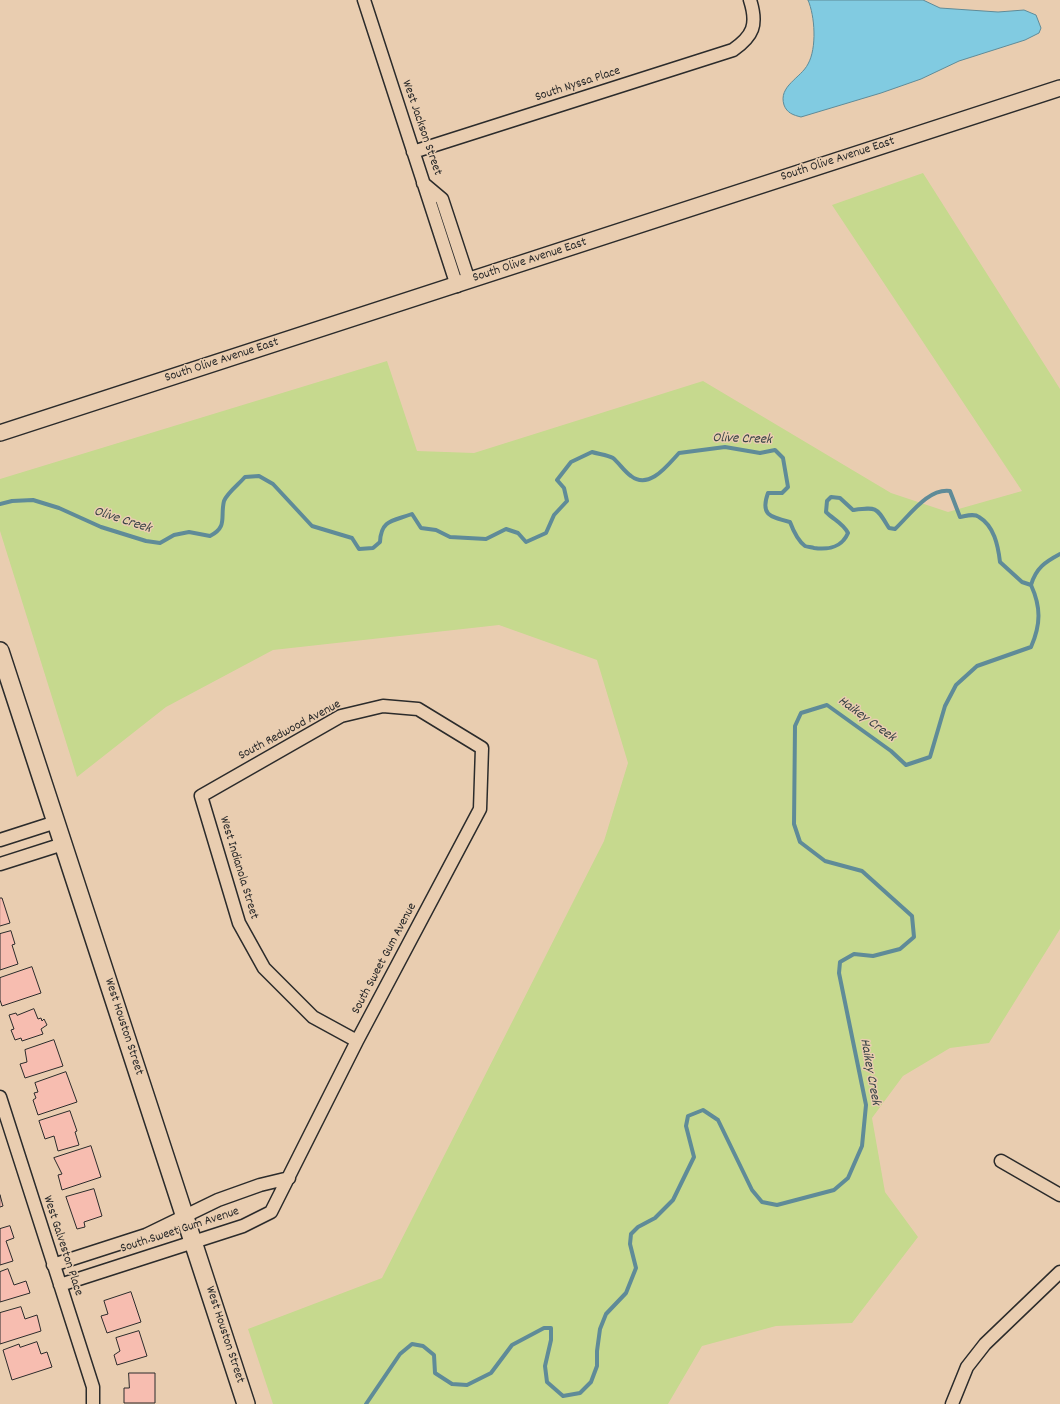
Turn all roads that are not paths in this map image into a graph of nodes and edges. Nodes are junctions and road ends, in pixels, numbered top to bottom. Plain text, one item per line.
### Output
1 (364, 0) edge
2 (750, 0) edge
3 (1060, 88) edge
4 (413, 152) junction
5 (463, 284) junction
6 (0, 433) edge
7 (0, 651) edge
8 (482, 748) joint
9 (202, 796) joint
10 (56, 822) junction
11 (0, 840) edge
12 (63, 844) junction
13 (0, 864) edge
14 (357, 1041) junction
15 (0, 1097) edge
16 (1001, 1160) dead end
17 (289, 1178) junction
18 (1060, 1195) edge
19 (185, 1216) junction
20 (193, 1241) junction
21 (53, 1265) junction
22 (1060, 1272) edge
23 (60, 1285) junction
24 (93, 1404) edge
25 (246, 1404) edge
26 (952, 1404) edge

1 - 4 street, West Jackson Street
2 - 4 street, South Nyssa Place
3 - 5 street, South Olive Avenue East
4 - 5 street, West Jackson Street
5 - 6 street, South Olive Avenue East
7 - 10 main road, West Houston Street
8 - 9 street, South Redwood Avenue
8 - 14 street, South Sweet Gum Avenue
9 - 14 street, West Indianola Street
10 - 11 street
10 - 12 main road, West Houston Street
12 - 13 street
12 - 19 main road, West Houston Street
14 - 17 street, South Sweet Gum Avenue
15 - 21 street, West Galveston Place
16 - 18 street
17 - 19 street, South Sweet Gum Avenue
17 - 20 street, South Sweet Gum Avenue
19 - 20 main road, West Houston Street
19 - 21 street, South Sweet Gum Avenue
20 - 23 street, South Sweet Gum Avenue
20 - 25 main road, West Houston Street
21 - 23 street, West Galveston Place
22 - 26 street
23 - 24 street, West Galveston Place

